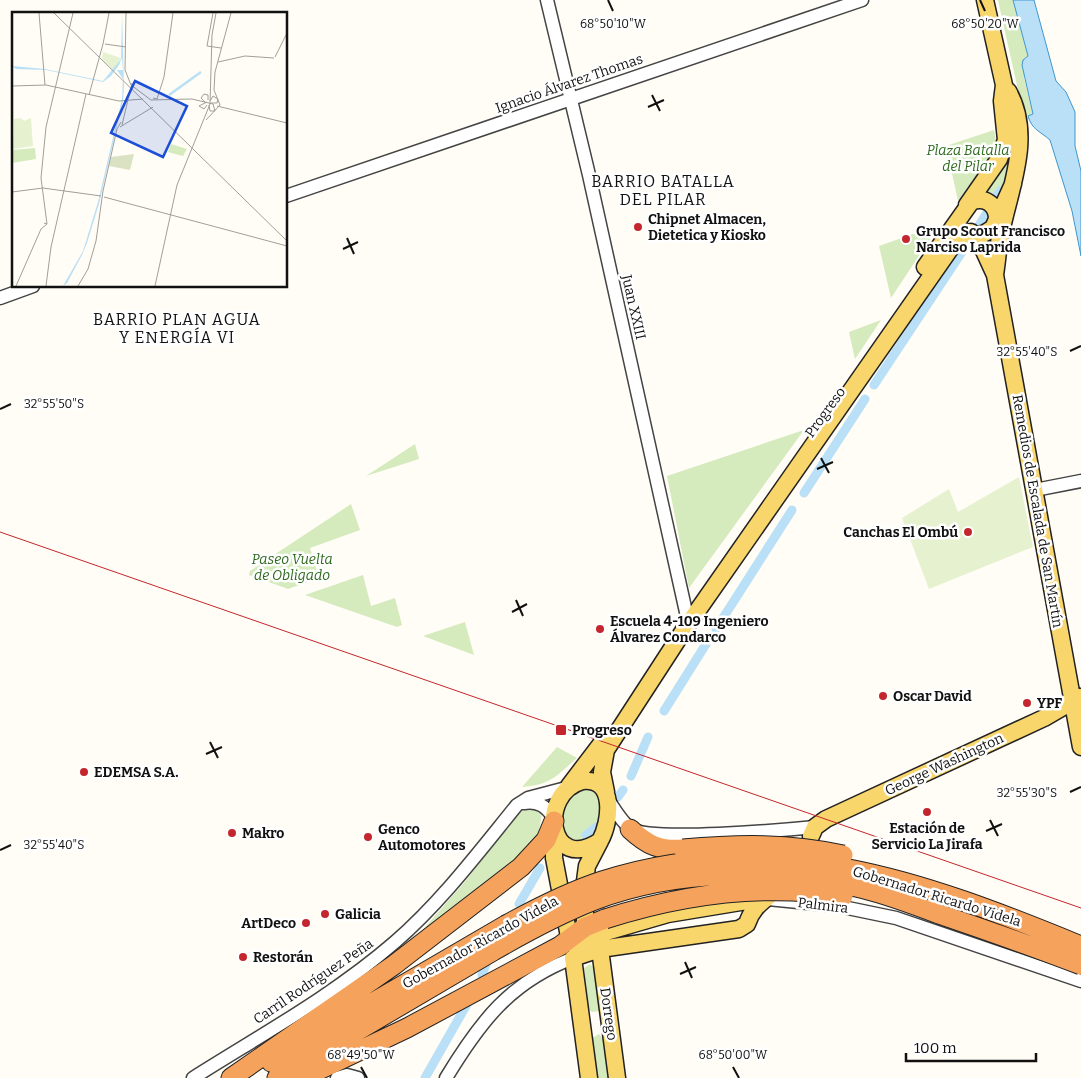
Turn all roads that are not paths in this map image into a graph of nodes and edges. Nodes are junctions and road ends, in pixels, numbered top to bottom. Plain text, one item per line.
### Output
1 (547, 0) edge
2 (862, 0) edge
3 (985, 0) edge
4 (1004, 85) junction
5 (570, 99) junction
6 (288, 195) edge
7 (965, 209) junction
8 (987, 230) junction
9 (995, 275) junction
10 (28, 288) edge
11 (0, 298) edge
12 (1081, 481) edge
13 (1035, 490) junction
14 (690, 615) junction
15 (1077, 699) edge
16 (1081, 747) edge
17 (568, 787) junction
18 (609, 800) junction
19 (517, 806) junction
20 (554, 821) junction
21 (630, 829) junction
22 (813, 832) joint
23 (600, 841) junction
24 (784, 882) dead end
25 (768, 899) junction
26 (978, 905) junction
27 (930, 911) junction
28 (1081, 937) edge
29 (574, 941) junction
30 (1081, 946) edge
31 (600, 949) junction
32 (1081, 967) edge
33 (1081, 981) edge
34 (326, 1040) junction
35 (193, 1078) edge
36 (231, 1078) edge
37 (244, 1078) edge
38 (277, 1078) edge
39 (302, 1078) edge
40 (338, 1078) edge
41 (358, 1078) edge
42 (446, 1078) edge
43 (589, 1078) edge
44 (617, 1078) edge

1 - 5 street, Juan XXIII
2 - 5 street, Ignacio Álvarez Thomas
3 - 4 main road
4 - 7 main road, Progreso
4 - 8 main road
5 - 6 street, Ignacio Álvarez Thomas
5 - 14 street, Juan XXIII
7 - 8 main road
7 - 8 main road
7 - 14 main road, Progreso
8 - 9 main road, Remedios de Escalada de San Martín
8 - 9 main road, Remedios de Escalada de San Martín
8 - 14 main road, Progreso
9 - 13 main road, Remedios de Escalada de San Martín
10 - 11 street
12 - 13 street
13 - 15 main road, Remedios de Escalada de San Martín
14 - 17 main road, Progreso
14 - 18 main road, Progreso
15 - 16 main road, Remedios de Escalada de San Martín
15 - 22 main road, George Washington
17 - 18 main road
17 - 19 street, Carril Rodríguez Peña
17 - 20 main road
18 - 21 street
18 - 23 main road
19 - 20 street
19 - 35 street, Carril Rodríguez Peña
20 - 23 main road
20 - 29 main road
20 - 36 highway
21 - 22 street
21 - 26 highway, bridge
23 - 29 main road
24 - 25 main road
25 - 29 main road, Palmira
25 - 31 main road, Palmira
25 - 33 street, Palmira
26 - 28 highway, bridge
26 - 30 highway, Gobernador Ricardo Videla, bridge
26 - 34 highway, Gobernador Ricardo Videla, bridge
27 - 29 highway, bridge
27 - 32 highway, Gobernador Ricardo Videla, bridge
27 - 34 highway, Gobernador Ricardo Videla, bridge
29 - 31 main road, Palmira
29 - 39 highway
29 - 42 street, Palmira
29 - 43 main road, Dorrego
31 - 44 main road, Dorrego
34 - 37 highway, Gobernador Ricardo Videla
34 - 38 highway, Gobernador Ricardo Videla
40 - 41 street

